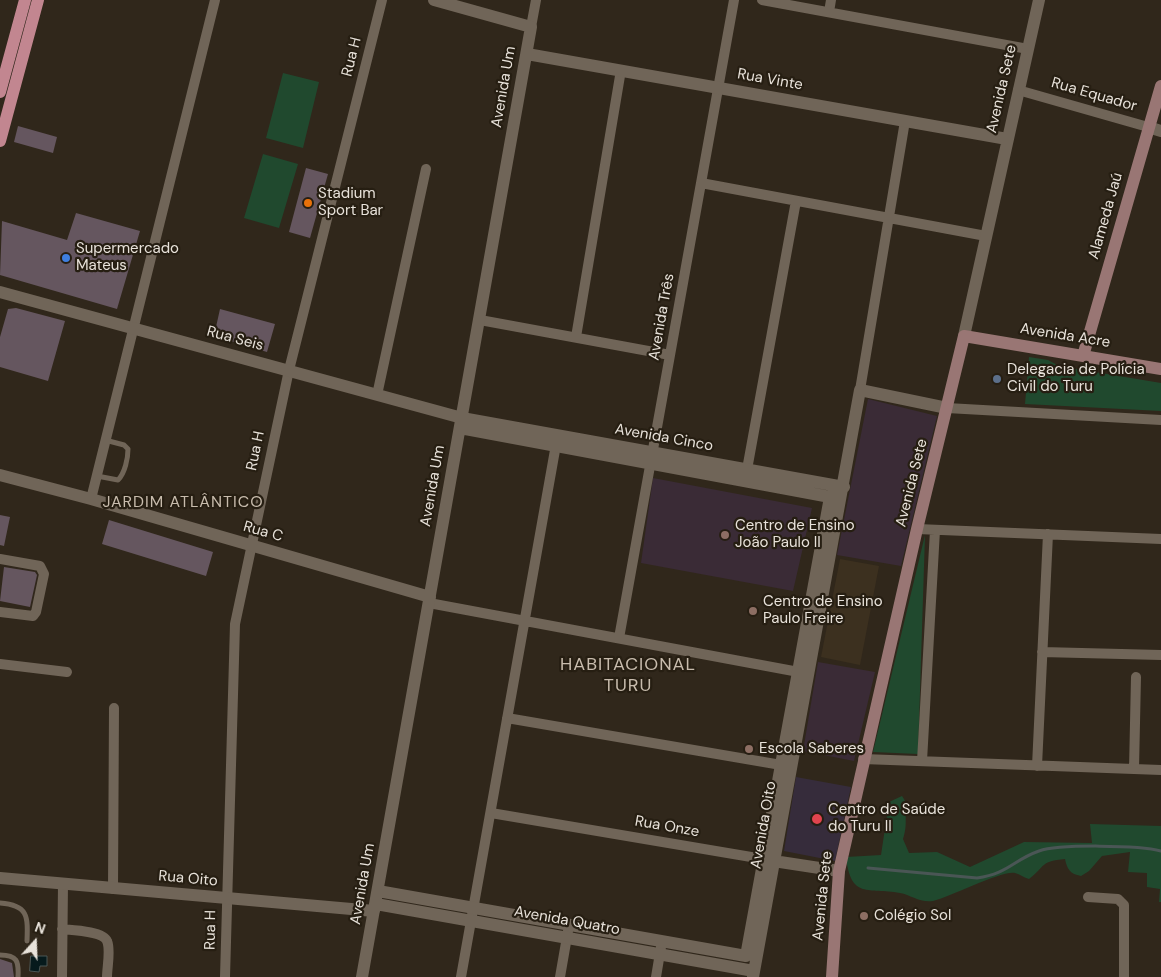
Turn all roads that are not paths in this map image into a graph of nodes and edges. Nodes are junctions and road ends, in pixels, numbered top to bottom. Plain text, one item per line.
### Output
1 (25, 0) edge
2 (38, 0) edge
3 (215, 0) edge
4 (382, 0) edge
5 (434, 0) edge
6 (536, 0) edge
7 (734, 0) edge
8 (762, 0) edge
9 (831, 0) edge
10 (1039, 0) edge
11 (829, 12) junction
12 (531, 27) junction
13 (1028, 48) junction
14 (527, 54) junction
15 (621, 70) junction
16 (2, 78) edge
17 (1161, 86) edge
18 (718, 88) junction
19 (1018, 90) junction
20 (0, 92) edge
21 (905, 121) junction
22 (1148, 127) junction
23 (1161, 131) edge
24 (1007, 139) junction
25 (0, 141) edge
26 (426, 169) dead end
27 (701, 183) junction
28 (796, 201) junction
29 (890, 218) junction
30 (986, 236) junction
31 (0, 292) edge
32 (480, 320) junction
33 (132, 327) junction
34 (964, 336) junction
35 (576, 337) junction
36 (670, 354) junction
37 (1083, 356) junction
38 (1161, 368) edge
39 (289, 370) junction
40 (860, 390) junction
41 (376, 394) junction
42 (947, 408) junction
43 (1161, 420) edge
44 (461, 423) junction
45 (105, 440) junction
46 (557, 441) junction
47 (651, 458) junction
48 (0, 475) edge
49 (97, 476) junction
50 (746, 476) junction
51 (844, 487) junction
52 (830, 497) junction
53 (91, 499) junction
54 (917, 529) junction
55 (935, 530) junction
56 (1048, 534) junction
57 (1161, 539) edge
58 (252, 545) junction
59 (0, 559) edge
60 (430, 600) junction
61 (0, 612) edge
62 (525, 622) junction
63 (619, 638) junction
64 (1042, 652) junction
65 (1161, 655) edge
66 (0, 664) edge
67 (67, 672) dead end
68 (803, 673) junction
69 (1136, 677) dead end
70 (114, 708) dead end
71 (508, 718) junction
72 (863, 759) junction
73 (922, 761) junction
74 (786, 766) junction
75 (1037, 766) junction
76 (1134, 769) junction
77 (1161, 770) edge
78 (491, 813) junction
79 (769, 860) junction
80 (838, 872) junction
81 (0, 878) edge
82 (63, 884) junction
83 (112, 889) junction
84 (1088, 897) dead end
85 (226, 899) junction
86 (0, 902) edge
87 (376, 902) junction
88 (473, 914) junction
89 (62, 929) junction
90 (568, 931) junction
91 (27, 941) dead end
92 (661, 948) junction
93 (0, 955) edge
94 (746, 956) junction
95 (753, 974) edge
96 (18, 977) edge
97 (62, 977) edge
98 (107, 977) edge
99 (226, 977) edge
100 (362, 977) edge
101 (462, 977) edge
102 (560, 977) edge
103 (656, 977) edge
104 (832, 977) edge
105 (1124, 977) edge

1 - 16 main road
2 - 25 main road
3 - 33 street
4 - 39 street, Rua H
5 - 12 street
6 - 12 street, Avenida Um
7 - 18 street, Avenida Três
8 - 11 street
9 - 11 street
10 - 13 street, Avenida Sete
11 - 13 street
12 - 14 street, Avenida Um
13 - 19 street, Avenida Sete
14 - 15 street, Rua Vinte
14 - 32 street, Avenida Um
15 - 18 street, Rua Vinte
15 - 35 street
16 - 20 main road
17 - 22 main road, Alameda Jaú
18 - 21 street, Rua Vinte
18 - 27 street, Avenida Três
19 - 22 street, Rua Equador
19 - 24 street, Avenida Sete
21 - 24 street, Rua Vinte
21 - 29 street
22 - 23 street, Rua Equador
22 - 37 main road, Alameda Jaú
24 - 30 street, Avenida Sete
26 - 41 street
27 - 28 street
27 - 36 street, Avenida Três
28 - 29 street
28 - 50 street
29 - 30 street
29 - 40 street
30 - 34 street, Avenida Sete
31 - 33 street, Rua Seis
32 - 35 street
32 - 44 street, Avenida Um
33 - 39 street, Rua Seis
33 - 45 street
34 - 37 main road, Avenida Acre
34 - 42 main road, Avenida Sete
35 - 36 street
36 - 47 street, Avenida Três
37 - 38 main road, Avenida Acre
39 - 41 street, Rua Seis
39 - 58 street, Rua H
40 - 42 street
40 - 51 street, Avenida Oito
41 - 44 street, Rua Seis
42 - 43 street
42 - 54 main road, Avenida Sete
44 - 46 street, Avenida Cinco
44 - 60 street, Avenida Um
45 - 49 street
45 - 49 lane
46 - 47 street, Avenida Cinco
46 - 62 street
47 - 50 street, Avenida Cinco
47 - 63 street, Avenida Três
48 - 53 street, Rua C
49 - 53 street
50 - 51 street, Avenida Cinco
50 - 52 street, Avenida Cinco
51 - 52 street
51 - 68 street, Avenida Oito
52 - 68 street
53 - 58 street, Rua C
54 - 55 street
54 - 72 main road, Avenida Sete
55 - 56 street
55 - 73 street
56 - 57 street
56 - 64 street
58 - 60 street, Rua C
58 - 85 street, Rua H
59 - 61 street
60 - 62 street
60 - 87 street, Avenida Um
62 - 63 street
62 - 71 street
63 - 68 street
64 - 65 street
64 - 75 street
66 - 67 street
68 - 74 street, Avenida Oito
69 - 76 street
70 - 83 street
71 - 74 street
71 - 78 street
72 - 73 street
72 - 80 main road, Avenida Sete
73 - 75 street
74 - 79 street, Avenida Oito
75 - 76 street
76 - 77 street
78 - 79 street, Rua Onze
78 - 88 street
79 - 80 street, Rua Onze
79 - 94 street
79 - 95 street, Avenida Oito
80 - 104 main road, Avenida Sete
81 - 82 street, Rua Oito
82 - 83 street, Rua Oito
82 - 89 street
83 - 85 street, Rua Oito
84 - 105 street
85 - 87 street, Rua Oito
85 - 99 street, Rua H
86 - 91 lane
87 - 88 street, Avenida Quatro
87 - 100 street, Avenida Um
88 - 90 street, Avenida Quatro
88 - 101 street
89 - 97 street
89 - 98 street
90 - 92 street, Avenida Quatro
90 - 102 street
92 - 94 street, Avenida Quatro
92 - 95 street, Avenida Quatro
92 - 103 street
93 - 96 lane
94 - 95 street

